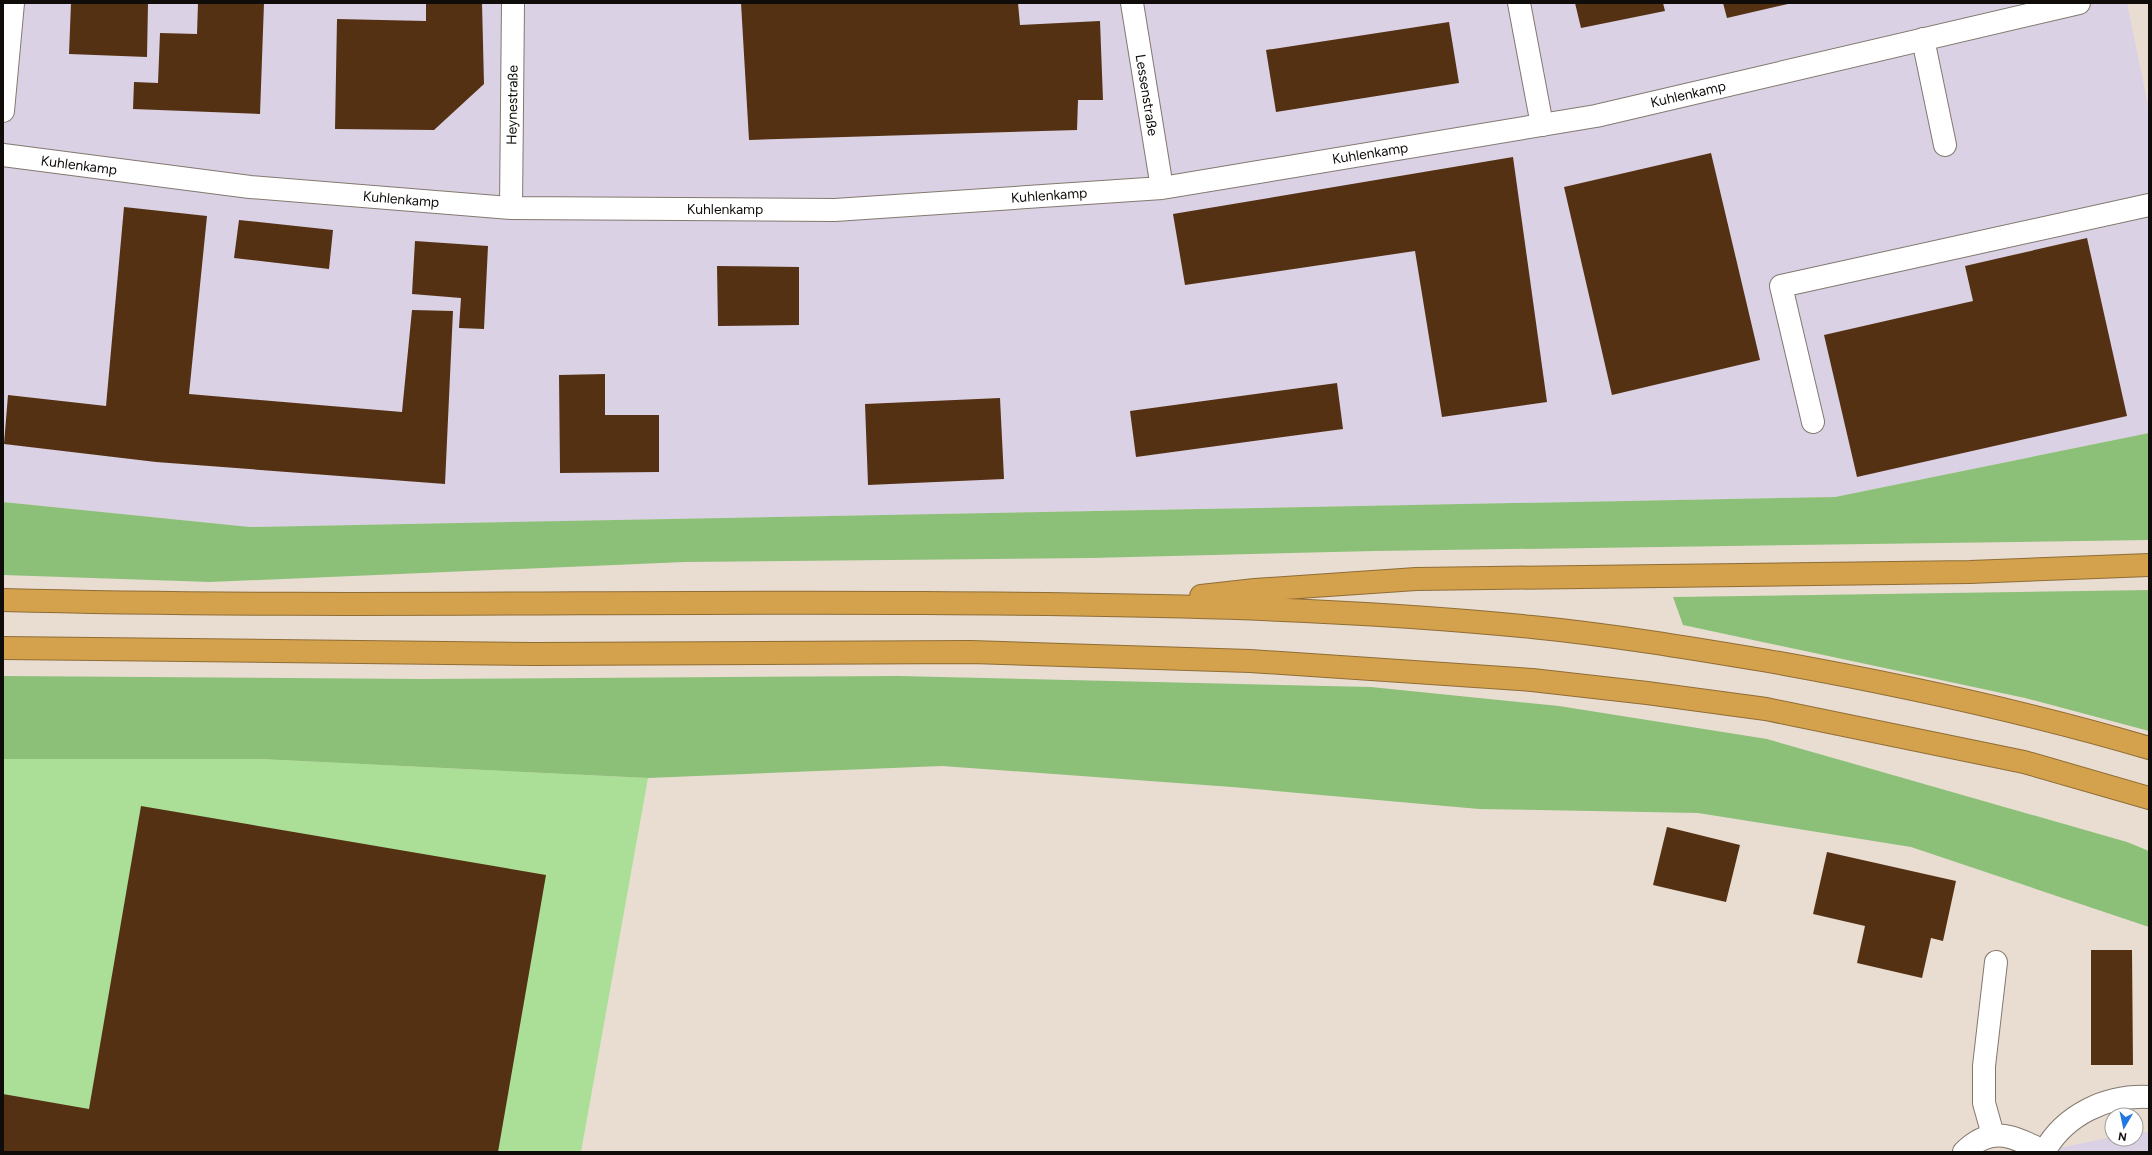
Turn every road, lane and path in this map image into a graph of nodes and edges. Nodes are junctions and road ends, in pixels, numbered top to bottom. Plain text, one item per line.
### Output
1 (13, 3) edge
2 (513, 3) edge
3 (1132, 3) edge
4 (1519, 3) edge
5 (2078, 3) edge
6 (1923, 39) junction
7 (3, 111) edge
8 (1542, 125) junction
9 (1945, 145) dead end
10 (3, 155) edge
11 (1162, 188) junction
12 (2149, 205) edge
13 (511, 208) junction
14 (1814, 422) dead end
15 (2149, 565) edge
16 (3, 600) edge
17 (1132, 604) junction
18 (3, 648) edge
19 (2149, 748) edge
20 (2149, 798) edge
21 (1996, 962) dead end
22 (2149, 1097) edge
23 (1993, 1135) junction
24 (2044, 1151) edge
25 (1964, 1152) edge

1 - 7 street
2 - 13 street, Heynestraße
3 - 11 street, Lessenstraße
4 - 8 street
5 - 6 street, Kuhlenkamp
6 - 8 street, Kuhlenkamp
6 - 9 street
8 - 11 street, Kuhlenkamp
10 - 13 street, Kuhlenkamp
11 - 13 street, Kuhlenkamp
12 - 14 street
15 - 17 highway
16 - 17 highway
17 - 19 highway
18 - 20 highway
21 - 23 street
22 - 24 street
23 - 24 street
23 - 25 street

